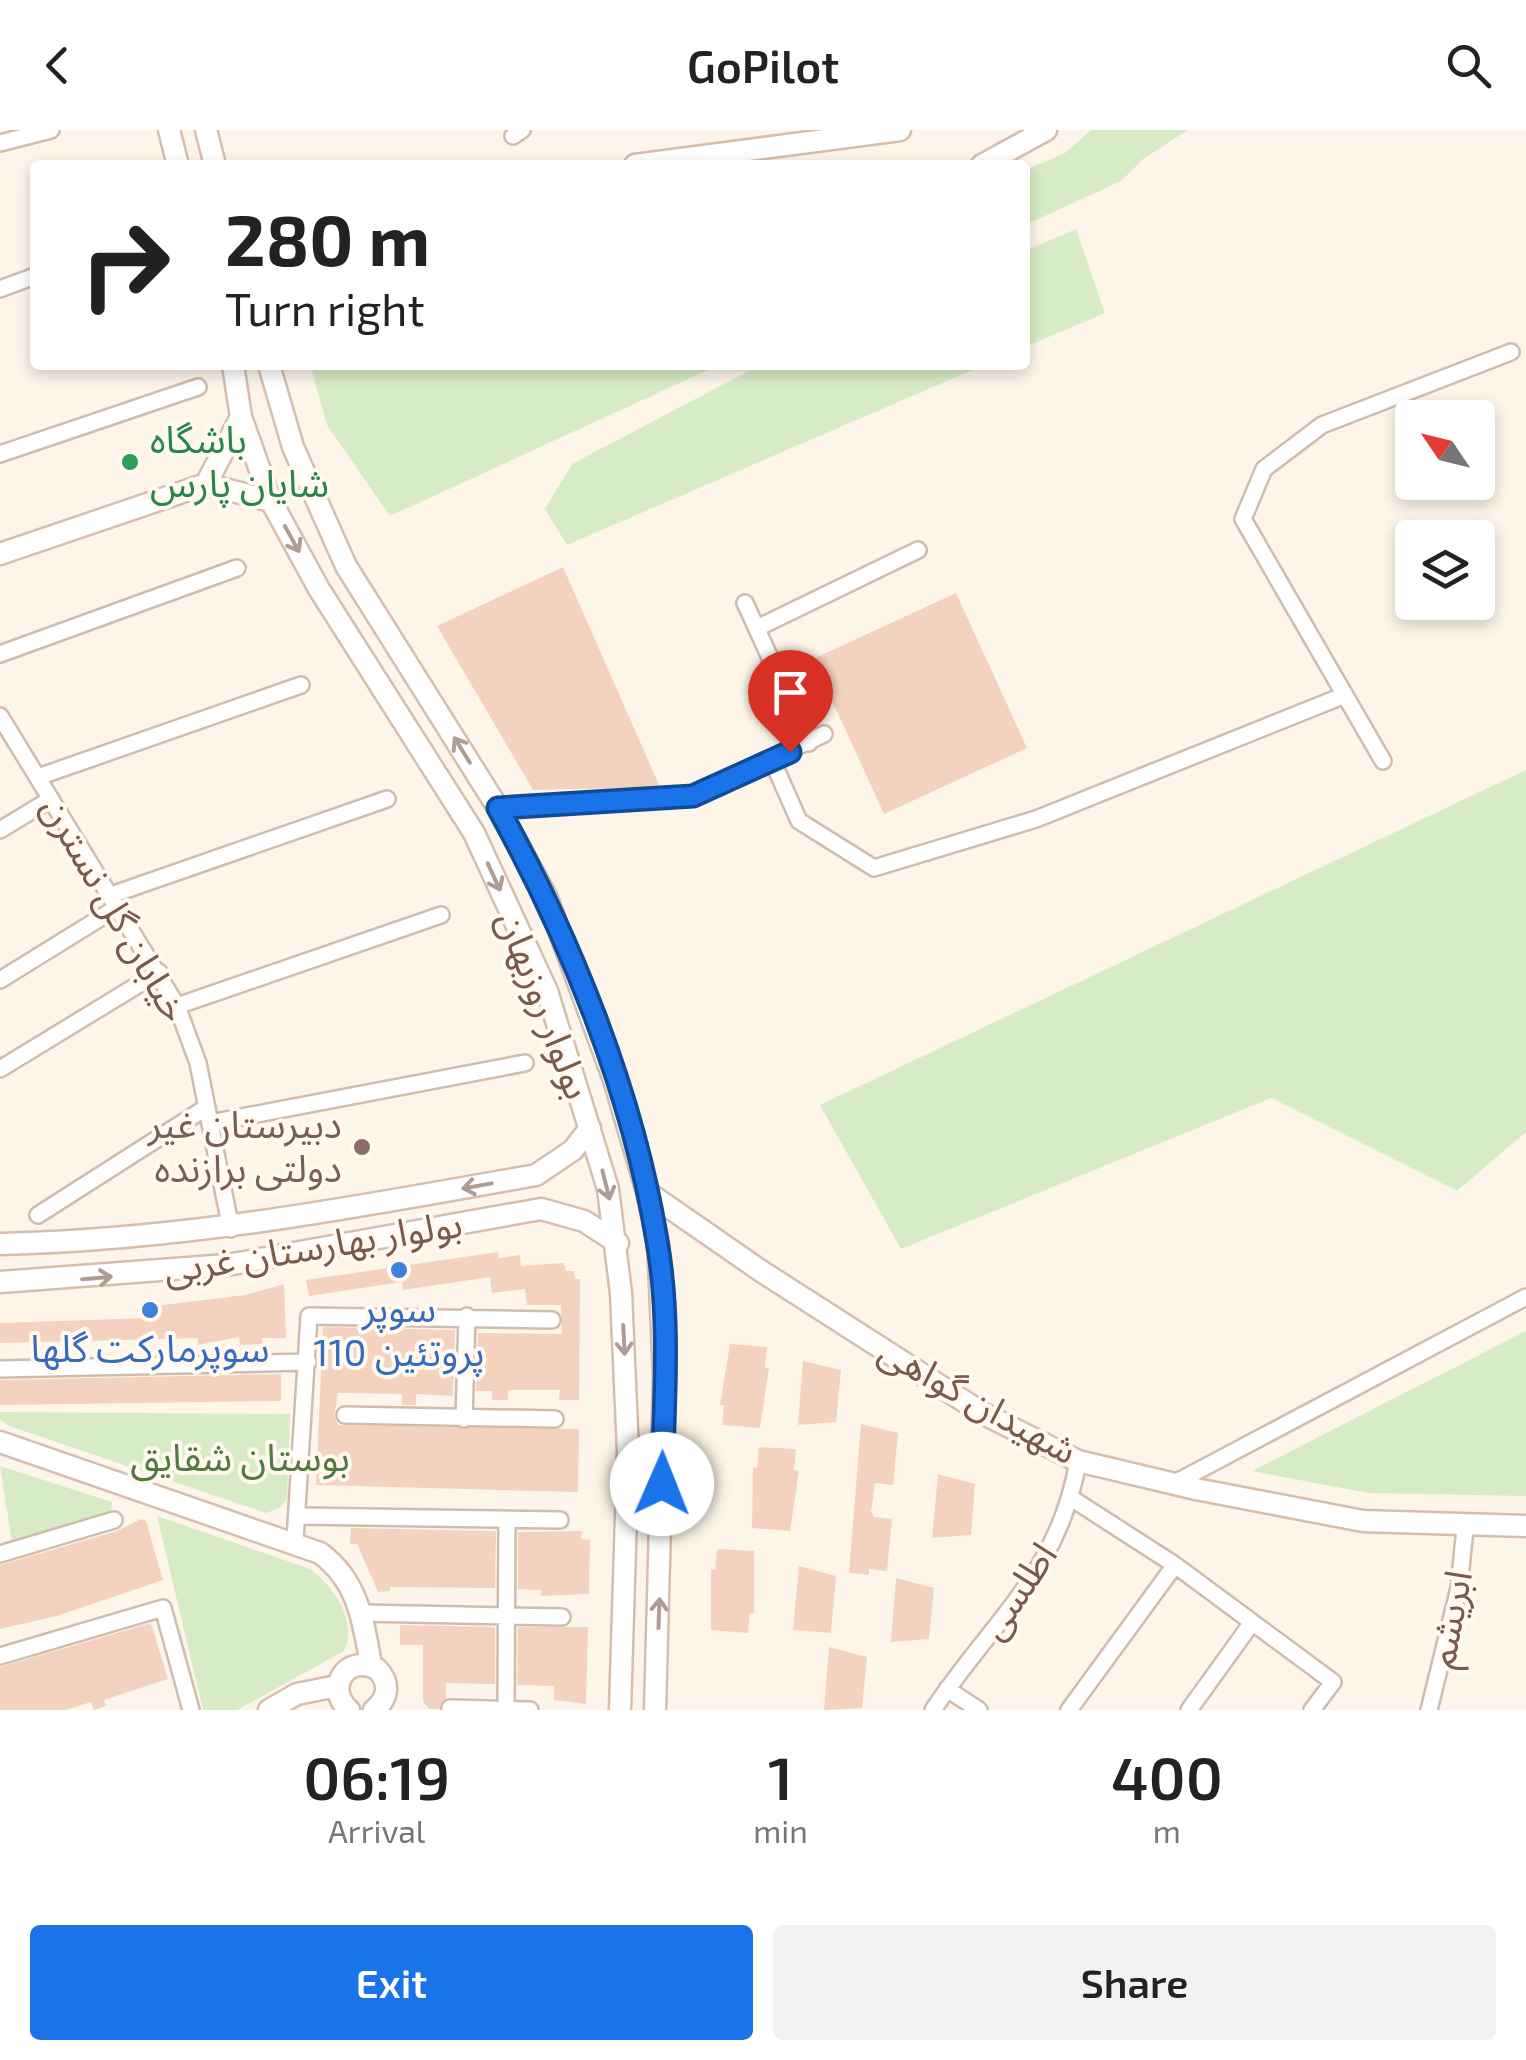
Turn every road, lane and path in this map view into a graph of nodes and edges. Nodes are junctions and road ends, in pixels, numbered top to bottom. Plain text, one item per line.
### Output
1 (51, 130) edge
2 (169, 130) edge
3 (206, 130) edge
4 (900, 130) edge
5 (1046, 130) edge
6 (0, 143) edge
7 (177, 160) edge
8 (214, 160) edge
9 (673, 160) edge
10 (991, 160) edge
11 (30, 278) edge
12 (0, 288) edge
13 (1512, 352) dead end
14 (235, 370) edge
15 (271, 370) edge
16 (198, 386) dead end
17 (240, 417) junction
18 (0, 454) edge
19 (206, 484) junction
20 (271, 501) junction
21 (918, 550) dead end
22 (0, 554) edge
23 (238, 568) dead end
24 (745, 602) dead end
25 (757, 628) junction
26 (0, 654) edge
27 (301, 685) dead end
28 (1345, 695) junction
29 (0, 716) edge
30 (824, 734) dead end
31 (809, 743) junction
32 (772, 760) junction
33 (1383, 761) dead end
34 (38, 778) junction
35 (51, 798) junction
36 (387, 799) dead end
37 (498, 808) junction
38 (0, 830) edge
39 (114, 901) junction
40 (441, 915) dead end
41 (159, 972) junction
42 (0, 980) edge
43 (177, 1006) junction
44 (525, 1063) dead end
45 (0, 1069) edge
46 (209, 1115) junction
47 (590, 1128) junction
48 (536, 1175) junction
49 (647, 1192) junction
50 (541, 1209) junction
51 (38, 1215) dead end
52 (231, 1229) junction
53 (618, 1242) junction
54 (0, 1244) edge
55 (0, 1282) edge
56 (1526, 1297) edge
57 (467, 1316) junction
58 (552, 1320) dead end
59 (308, 1362) junction
60 (0, 1369) edge
61 (345, 1414) dead end
62 (464, 1419) junction
63 (556, 1419) dead end
64 (0, 1442) edge
65 (663, 1449) junction
66 (628, 1451) junction
67 (1078, 1460) junction
68 (1173, 1484) junction
69 (1072, 1498) junction
70 (300, 1516) junction
71 (114, 1520) dead end
72 (507, 1520) junction
73 (560, 1520) dead end
74 (1526, 1526) edge
75 (1465, 1528) junction
76 (0, 1534) edge
77 (294, 1540) junction
78 (2, 1553) edge
79 (1175, 1566) junction
80 (362, 1613) junction
81 (507, 1616) junction
82 (562, 1617) dead end
83 (1251, 1624) junction
84 (0, 1656) edge
85 (370, 1665) junction
86 (337, 1686) junction
87 (947, 1689) junction
88 (190, 1707) edge
89 (382, 1708) edge
90 (450, 1708) edge
91 (506, 1709) edge
92 (170, 1710) edge
93 (269, 1710) edge
94 (350, 1710) edge
95 (530, 1710) edge
96 (620, 1710) edge
97 (655, 1710) edge
98 (933, 1710) edge
99 (979, 1710) edge
100 (1068, 1710) edge
101 (1189, 1710) edge
102 (1312, 1710) edge
103 (1429, 1710) edge

1 - 6 street
2 - 7 main road
3 - 8 main road
4 - 9 main road
5 - 10 main road
11 - 12 street
13 - 28 street
14 - 17 main road, بولوار روزبهان
37 -> 15 main road, بولوار روزبهان
16 - 18 street
17 - 19 main road
17 - 20 main road, بولوار روزبهان
19 - 20 main road
19 - 22 main road
20 -> 47 main road, بولوار روزبهان
21 - 25 street
23 - 26 street
24 - 25 street
25 - 31 street
27 - 34 street
28 - 32 street
28 - 33 street
29 - 34 street, خیابان گل نسترن
30 - 31 street
31 - 32 street
32 - 37 street
34 - 35 street, خیابان گل نسترن
35 - 38 street
35 - 39 street, خیابان گل نسترن
36 - 39 street
37 - 49 main road, بولوار روزبهان
39 - 41 street, خیابان گل نسترن
39 - 42 street
40 - 43 street
41 - 43 street, خیابان گل نسترن
41 - 45 street
43 - 46 street, خیابان گل نسترن
44 - 46 street
46 - 51 street
46 - 52 street, خیابان گل نسترن
47 - 48 main road, بولوار بهارستان غربی
47 -> 53 main road, بولوار روزبهان
48 - 50 main road
48 -> 52 main road, بولوار بهارستان غربی
49 - 65 main road, بولوار روزبهان
49 - 67 main road, شهیدان گواهی
50 - 53 main road, بولوار بهارستان غربی
55 -> 50 main road, بولوار بهارستان غربی
52 - 54 main road, بولوار بهارستان غربی
53 -> 66 main road, بولوار روزبهان
56 - 68 street
57 - 58 street
57 - 59 street
57 - 62 street
59 - 60 street
59 - 70 street
61 - 62 street
62 - 63 street
64 - 77 main road
65 - 66 main road
97 -> 65 main road, بولوار روزبهان
66 - 96 main road, بولوار روزبهان
67 - 68 main road, شهیدان گواهی
67 - 69 street, اطلسی
68 - 75 main road, شهیدان گواهی
69 - 79 street
69 - 87 street, اطلسی
70 - 72 street
70 - 77 street
71 - 78 street
72 - 73 street
72 - 81 street
74 - 75 main road, شهیدان گواهی
75 - 103 street, ابریشم
76 - 78 street
77 - 80 main road
79 - 83 street
79 - 100 street
80 - 81 street
80 - 85 main road
81 - 82 street
81 - 91 street
83 - 101 street
83 - 102 street
84 - 88 street
85 - 86 main road
85 - 89 main road
86 - 93 main road
86 - 94 main road
87 - 98 street, اطلسی
87 - 99 street
88 - 92 street
90 - 91 street
91 - 95 street

